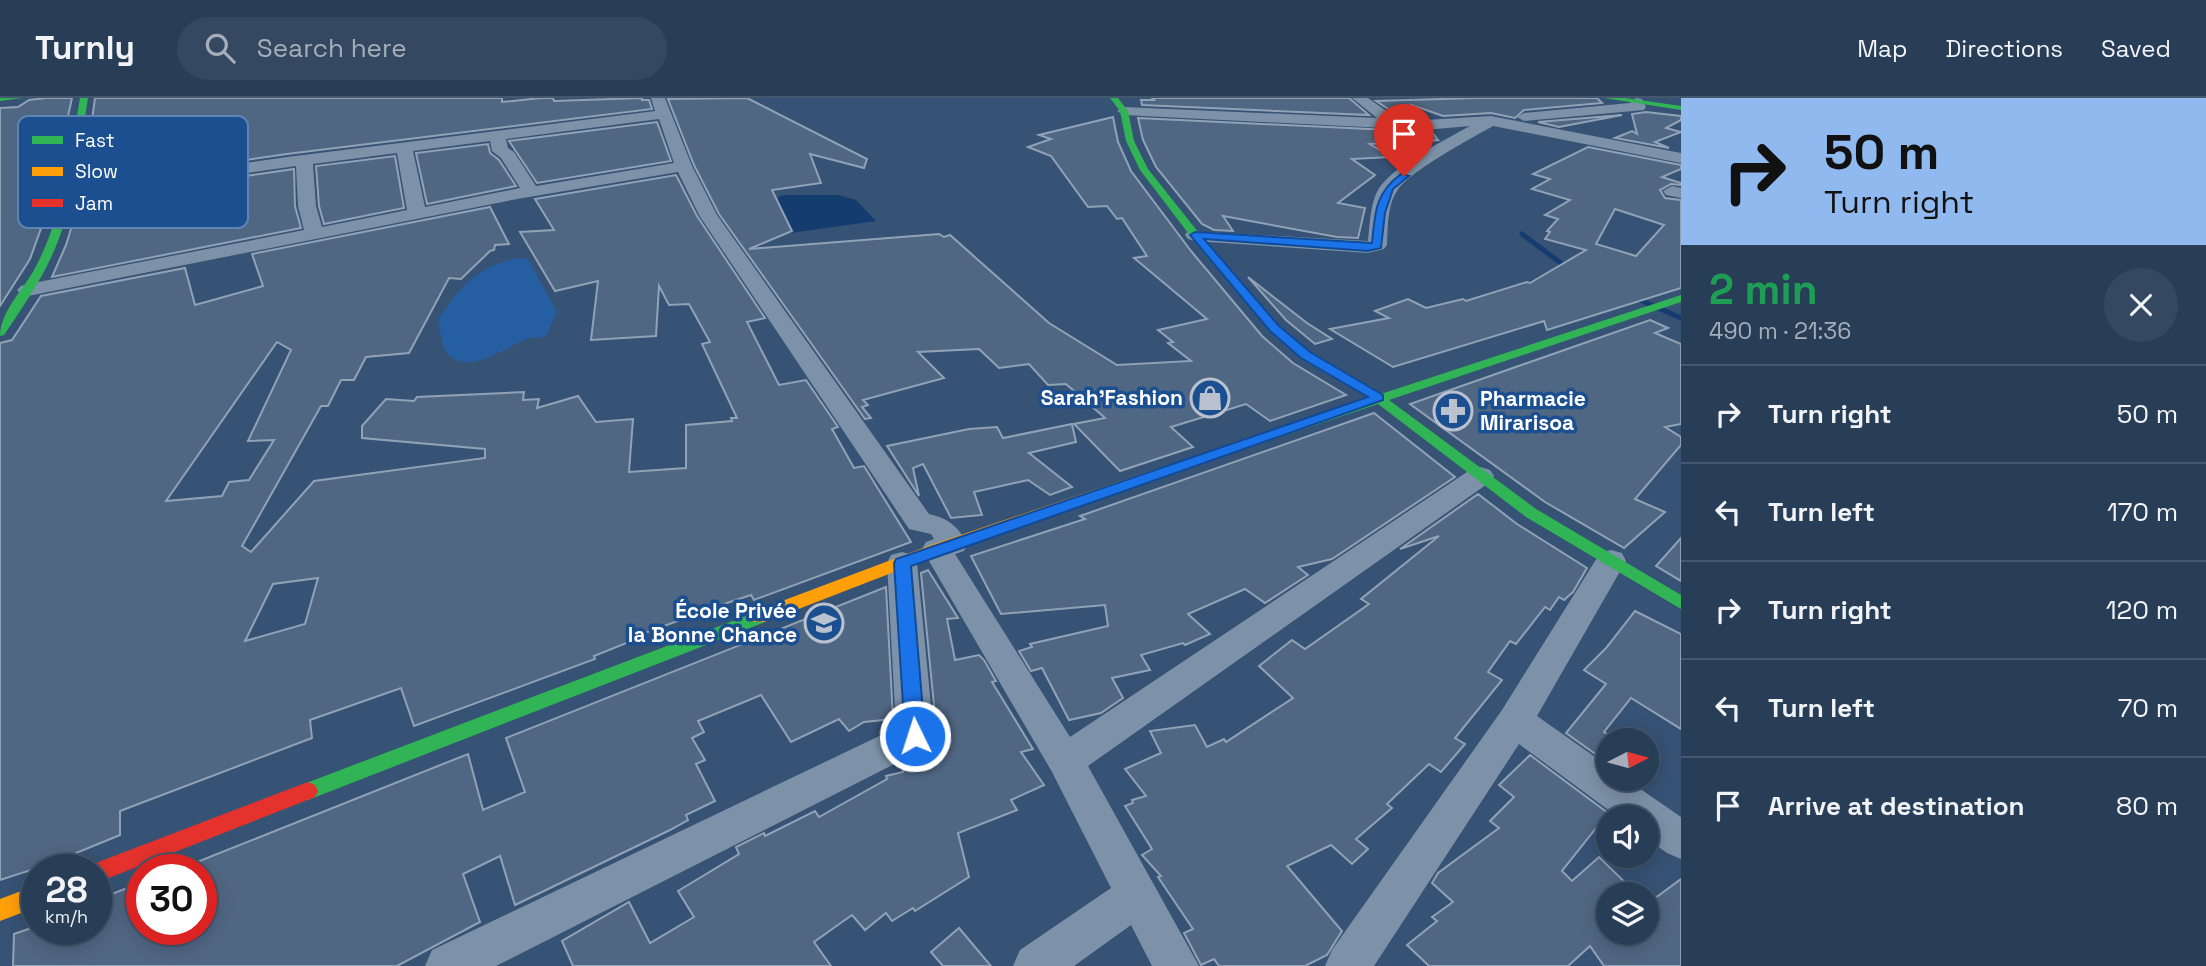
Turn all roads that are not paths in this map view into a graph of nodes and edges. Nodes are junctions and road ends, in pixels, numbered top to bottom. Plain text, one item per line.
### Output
1 (18, 98) edge
2 (84, 98) edge
3 (1114, 98) edge
4 (1359, 98) edge
5 (1608, 98) edge
6 (0, 99) edge
7 (1637, 102) junction
8 (661, 106) edge
9 (1680, 107) edge
10 (1125, 111) junction
11 (81, 116) edge
12 (1491, 121) junction
13 (1394, 123) junction
14 (496, 135) junction
15 (404, 147) junction
16 (1681, 158) edge
17 (304, 160) junction
18 (684, 166) junction
19 (248, 168) edge
20 (531, 192) junction
21 (417, 214) junction
22 (57, 228) edge
23 (314, 234) junction
24 (1195, 235) junction
25 (28, 290) junction
26 (1677, 299) edge
27 (0, 332) edge
28 (1378, 398) junction
29 (1480, 476) junction
30 (927, 547) junction
31 (1611, 561) junction
32 (1681, 603) edge
33 (1515, 721) junction
34 (1065, 761) junction
35 (1681, 840) edge
36 (112, 867) edge
37 (1136, 896) junction
38 (21, 902) edge
39 (0, 910) edge
40 (448, 966) edge
41 (1036, 966) edge
42 (1176, 966) edge
43 (1348, 966) edge

1 - 6 street
2 - 11 street
3 - 10 street
4 - 13 street
5 - 7 street
7 - 9 street
7 - 12 street
8 - 14 street
8 - 18 street
10 - 13 street
10 - 24 street
12 - 13 street
12 - 16 street
12 - 24 street
14 - 15 street
14 - 20 street
15 - 17 street
15 - 21 street
17 - 19 street
17 - 23 street
18 - 20 street
18 - 30 street
20 - 21 street
21 - 23 street
22 - 25 street
23 - 25 street
24 - 28 street
25 - 27 street
26 - 28 street
28 - 29 street
28 - 30 street
29 - 31 street
29 - 34 street
30 - 34 street
30 - 36 street
30 - 40 street
31 - 32 street
31 - 33 street
33 - 35 street
33 - 43 street
34 - 37 street
37 - 41 street
37 - 42 street
38 - 39 street

